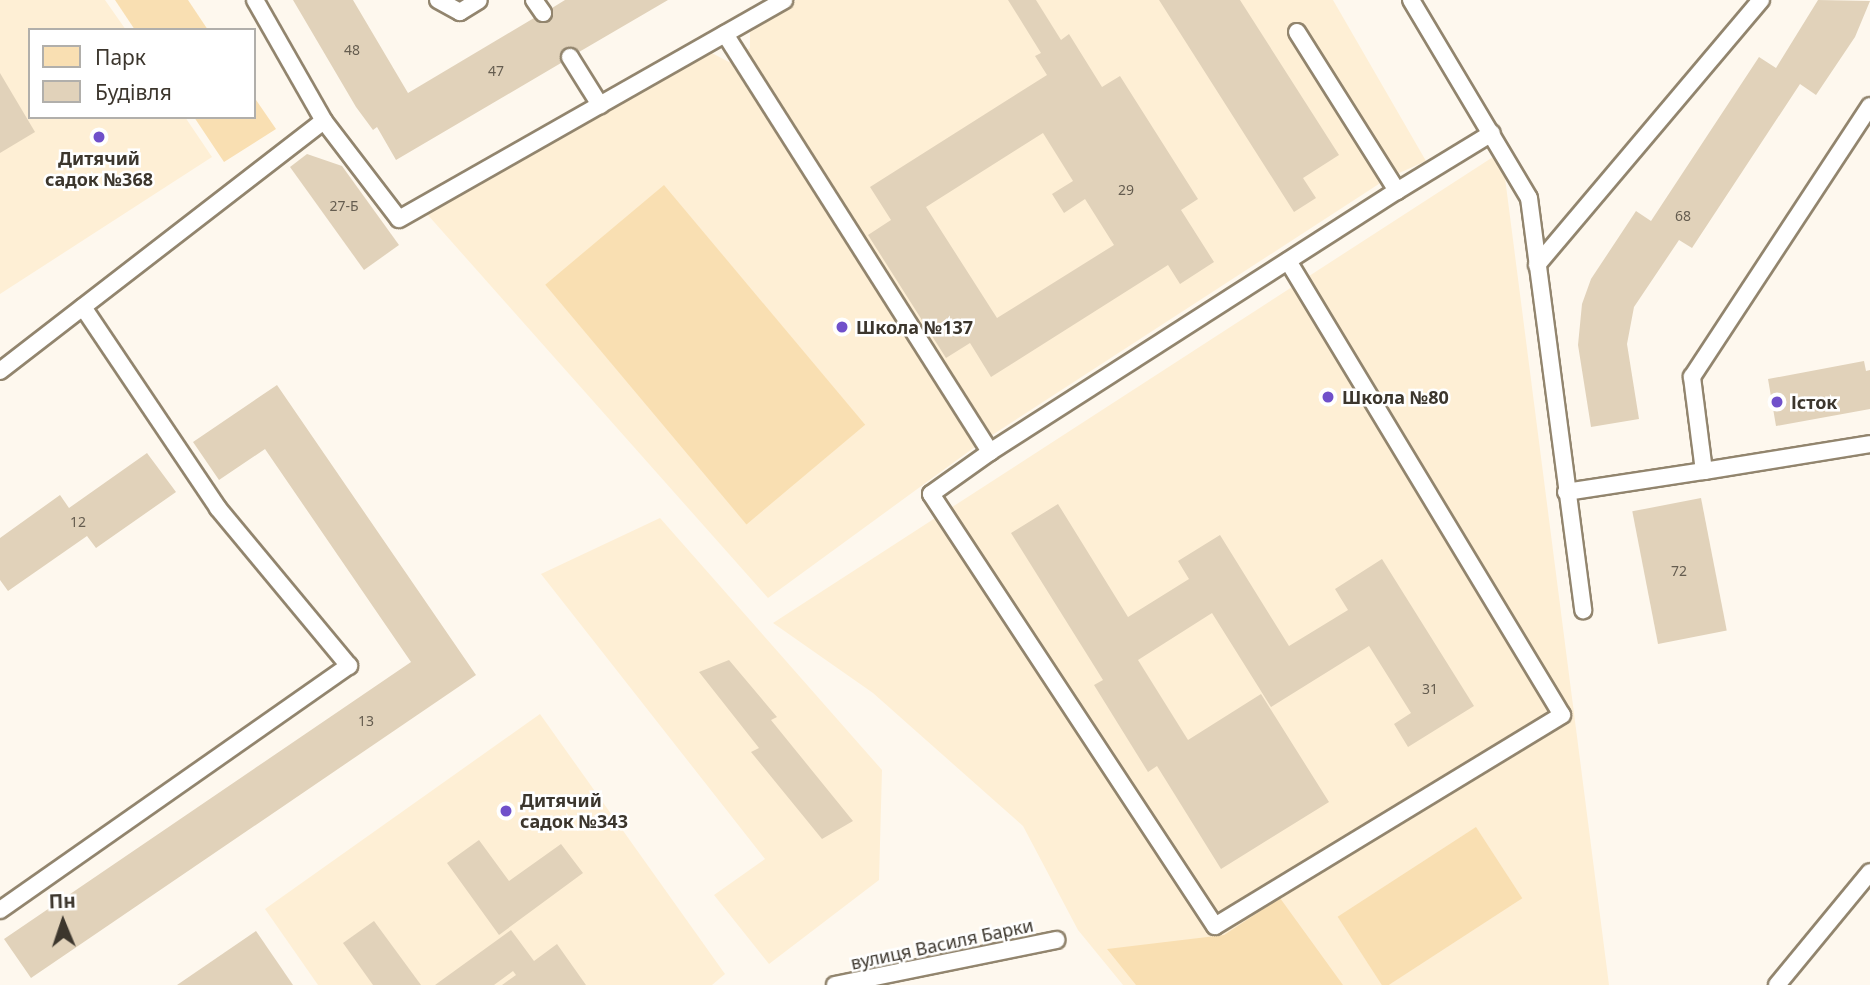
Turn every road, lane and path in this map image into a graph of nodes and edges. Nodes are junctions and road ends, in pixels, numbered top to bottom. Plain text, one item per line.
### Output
1 (255, 0) edge
2 (438, 0) edge
3 (479, 0) edge
4 (784, 0) edge
5 (1411, 0) edge
6 (1761, 0) edge
7 (1297, 32) dead end
8 (725, 34) junction
9 (570, 57) dead end
10 (600, 105) junction
11 (1870, 106) edge
12 (324, 121) junction
13 (1492, 132) junction
14 (1397, 191) junction
15 (1288, 261) junction
16 (1537, 265) junction
17 (83, 307) junction
18 (0, 371) edge
19 (1870, 444) edge
20 (990, 452) junction
21 (1704, 471) junction
22 (1566, 492) junction
23 (1583, 610) dead end
24 (1870, 872) edge
25 (0, 910) edge
26 (1056, 940) dead end
27 (835, 985) edge
28 (1777, 985) edge

1 - 12 lane
2 - 3 lane
4 - 8 lane
5 - 13 lane
6 - 16 lane
7 - 14 lane
8 - 10 lane
8 - 20 lane
9 - 10 lane
10 - 12 lane
11 - 21 lane
12 - 17 lane
13 - 14 lane
13 - 16 lane
14 - 15 lane
15 - 20 lane
15 - 20 lane
16 - 22 lane
17 - 18 lane
17 - 25 lane
19 - 21 lane
21 - 22 lane
22 - 23 lane
24 - 28 lane
26 - 27 lane, вулиця Василя Барки

